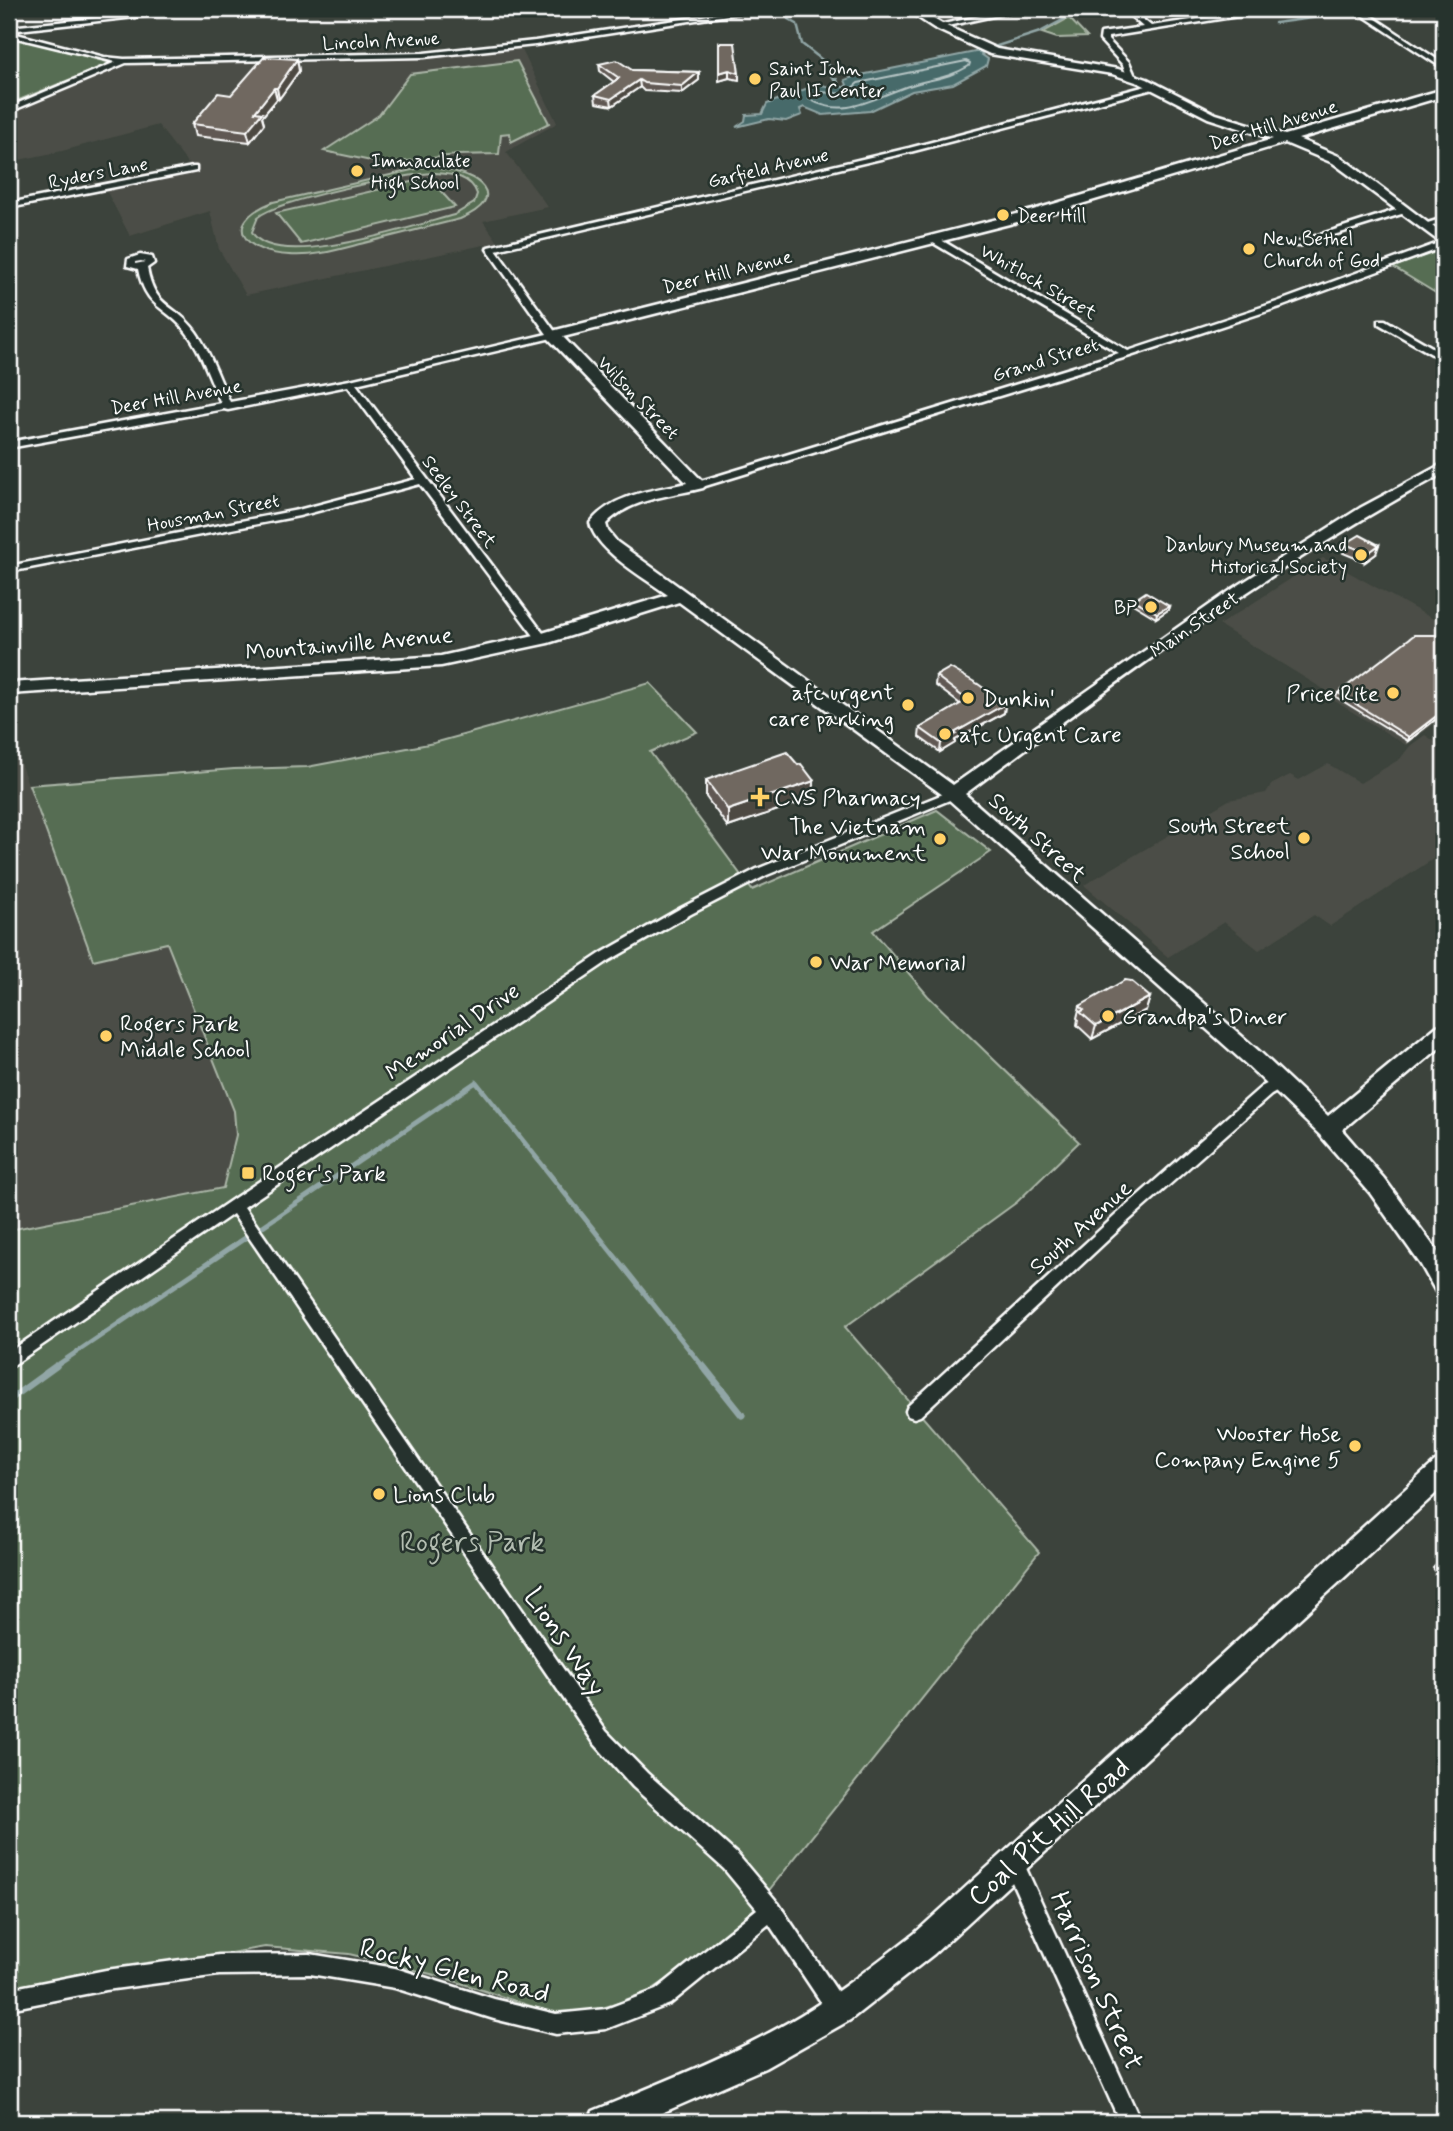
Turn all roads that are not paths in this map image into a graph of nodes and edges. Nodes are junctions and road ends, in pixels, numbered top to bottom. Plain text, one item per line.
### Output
1 (203, 9) edge
2 (763, 9) edge
3 (910, 9) edge
4 (1022, 9) edge
5 (1126, 9) edge
6 (1277, 9) edge
7 (1357, 9) edge
8 (1253, 10) edge
9 (938, 26) junction
10 (1148, 27) junction
11 (9, 31) edge
12 (104, 59) junction
13 (124, 61) junction
14 (1444, 67) edge
15 (1131, 76) junction
16 (1154, 86) junction
17 (1444, 92) edge
18 (9, 101) edge
19 (9, 110) edge
20 (1213, 116) junction
21 (1306, 134) junction
22 (1286, 139) junction
23 (1261, 148) junction
24 (1337, 160) junction
25 (193, 169) dead end
26 (9, 206) edge
27 (1405, 210) junction
28 (1444, 220) edge
29 (1425, 226) junction
30 (933, 239) junction
31 (1444, 242) edge
32 (1294, 244) dead end
33 (142, 267) dead end
34 (1382, 322) dead end
35 (553, 335) junction
36 (1127, 354) junction
37 (1444, 358) edge
38 (350, 383) junction
39 (228, 407) junction
40 (9, 445) edge
41 (1444, 467) edge
42 (423, 480) junction
43 (698, 485) junction
44 (653, 496) joint
45 (9, 569) edge
46 (681, 596) junction
47 (542, 639) junction
48 (10, 688) edge
49 (953, 794) junction
50 (1444, 1032) edge
51 (1280, 1083) junction
52 (1328, 1129) junction
53 (235, 1205) junction
54 (1437, 1264) edge
55 (1444, 1285) edge
56 (9, 1362) edge
57 (914, 1411) dead end
58 (1444, 1469) edge
59 (1013, 1862) junction
60 (771, 1910) junction
61 (9, 1999) edge
62 (838, 2010) junction
63 (604, 2122) edge
64 (1131, 2122) edge

1 - 11 street
2 - 13 street, Lincoln Avenue
3 - 9 street
4 - 9 street
5 - 10 street
6 - 8 street
7 - 14 street
8 - 10 street
9 - 15 street
10 - 15 street
11 - 12 street
12 - 13 street
12 - 18 street
13 - 19 street
15 - 16 street
16 - 20 street
16 - 35 street, Garfield Avenue
17 - 21 street, Deer Hill Avenue
20 - 22 street
20 - 23 street
21 - 22 street, Deer Hill Avenue
21 - 24 street
22 - 23 street, Deer Hill Avenue
22 - 24 street
23 - 30 street, Deer Hill Avenue
24 - 27 street
25 - 26 street, Ryders Lane
27 - 29 street
27 - 32 street
28 - 29 street
29 - 31 street
30 - 35 street, Deer Hill Avenue
30 - 36 street, Whitlock Street
31 - 36 street, Grand Street
33 - 39 street
34 - 37 street
35 - 38 street, Deer Hill Avenue
35 - 43 street, Wilson Street
36 - 43 street, Grand Street
38 - 39 street, Deer Hill Avenue
38 - 42 street, Seeley Street
39 - 40 street, Deer Hill Avenue
41 - 49 street, Main Street
42 - 45 street, Housman Street
42 - 47 street, Seeley Street
43 - 44 street, Grand Street
44 - 46 street, South Street
46 - 47 street, Mountainville Avenue
46 - 49 street, South Street
47 - 48 street, Mountainville Avenue
49 - 51 street, South Street
49 - 53 street, Memorial Drive
50 - 52 street
51 - 52 street, South Street
51 - 57 street, South Avenue
52 - 54 street, South Street
53 - 56 street, Memorial Drive
53 - 60 street, Lions Way
54 - 55 street, South Street
58 - 59 street, Coal Pit Hill Road
59 - 62 street, Coal Pit Hill Road
59 - 64 street, Harrison Street
60 - 61 street, Rocky Glen Road
60 - 62 street, Lions Way
62 - 63 street, Coal Pit Hill Road

